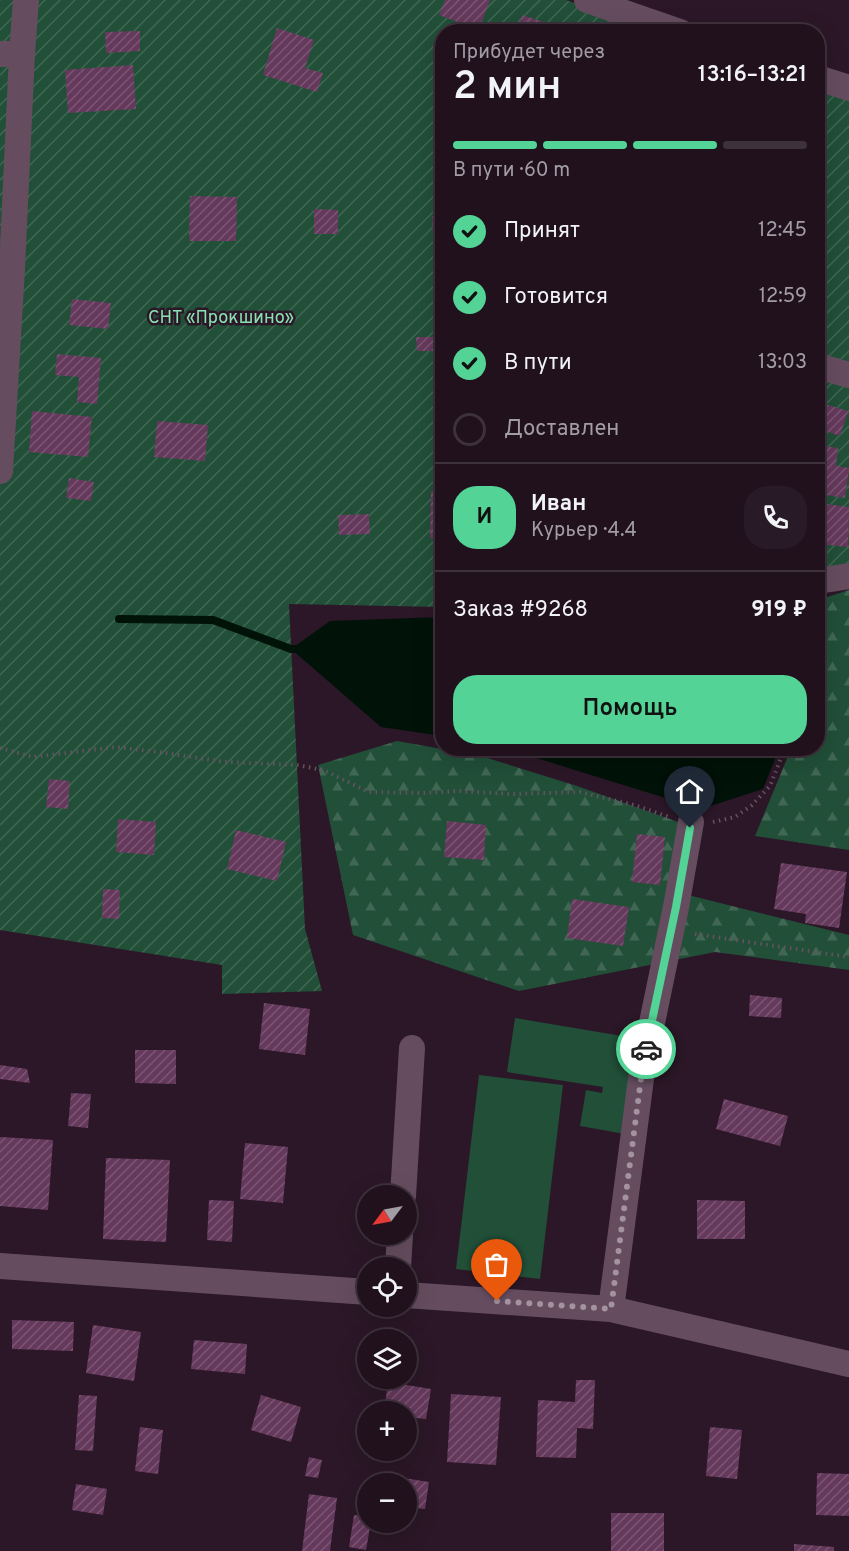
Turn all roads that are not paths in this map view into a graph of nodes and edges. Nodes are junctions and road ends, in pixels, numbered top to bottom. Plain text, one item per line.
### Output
1 (26, 0) edge
2 (587, 0) edge
3 (657, 24) edge
4 (11, 54) edge
5 (825, 80) edge
6 (849, 88) edge
7 (6, 269) edge
8 (825, 368) edge
9 (849, 375) edge
10 (0, 471) edge
11 (849, 576) edge
12 (825, 580) edge
13 (691, 825) road end
14 (412, 1048) dead end
15 (404, 1185) edge
16 (0, 1266) edge
17 (357, 1291) edge
18 (417, 1296) edge
19 (611, 1309) junction
20 (849, 1364) edge

1 - 4 street
2 - 3 street
4 - 7 street
5 - 6 street
7 - 10 street
8 - 9 street
11 - 12 street
13 - 19 street
14 - 15 street
16 - 17 street
18 - 19 street
19 - 20 street

